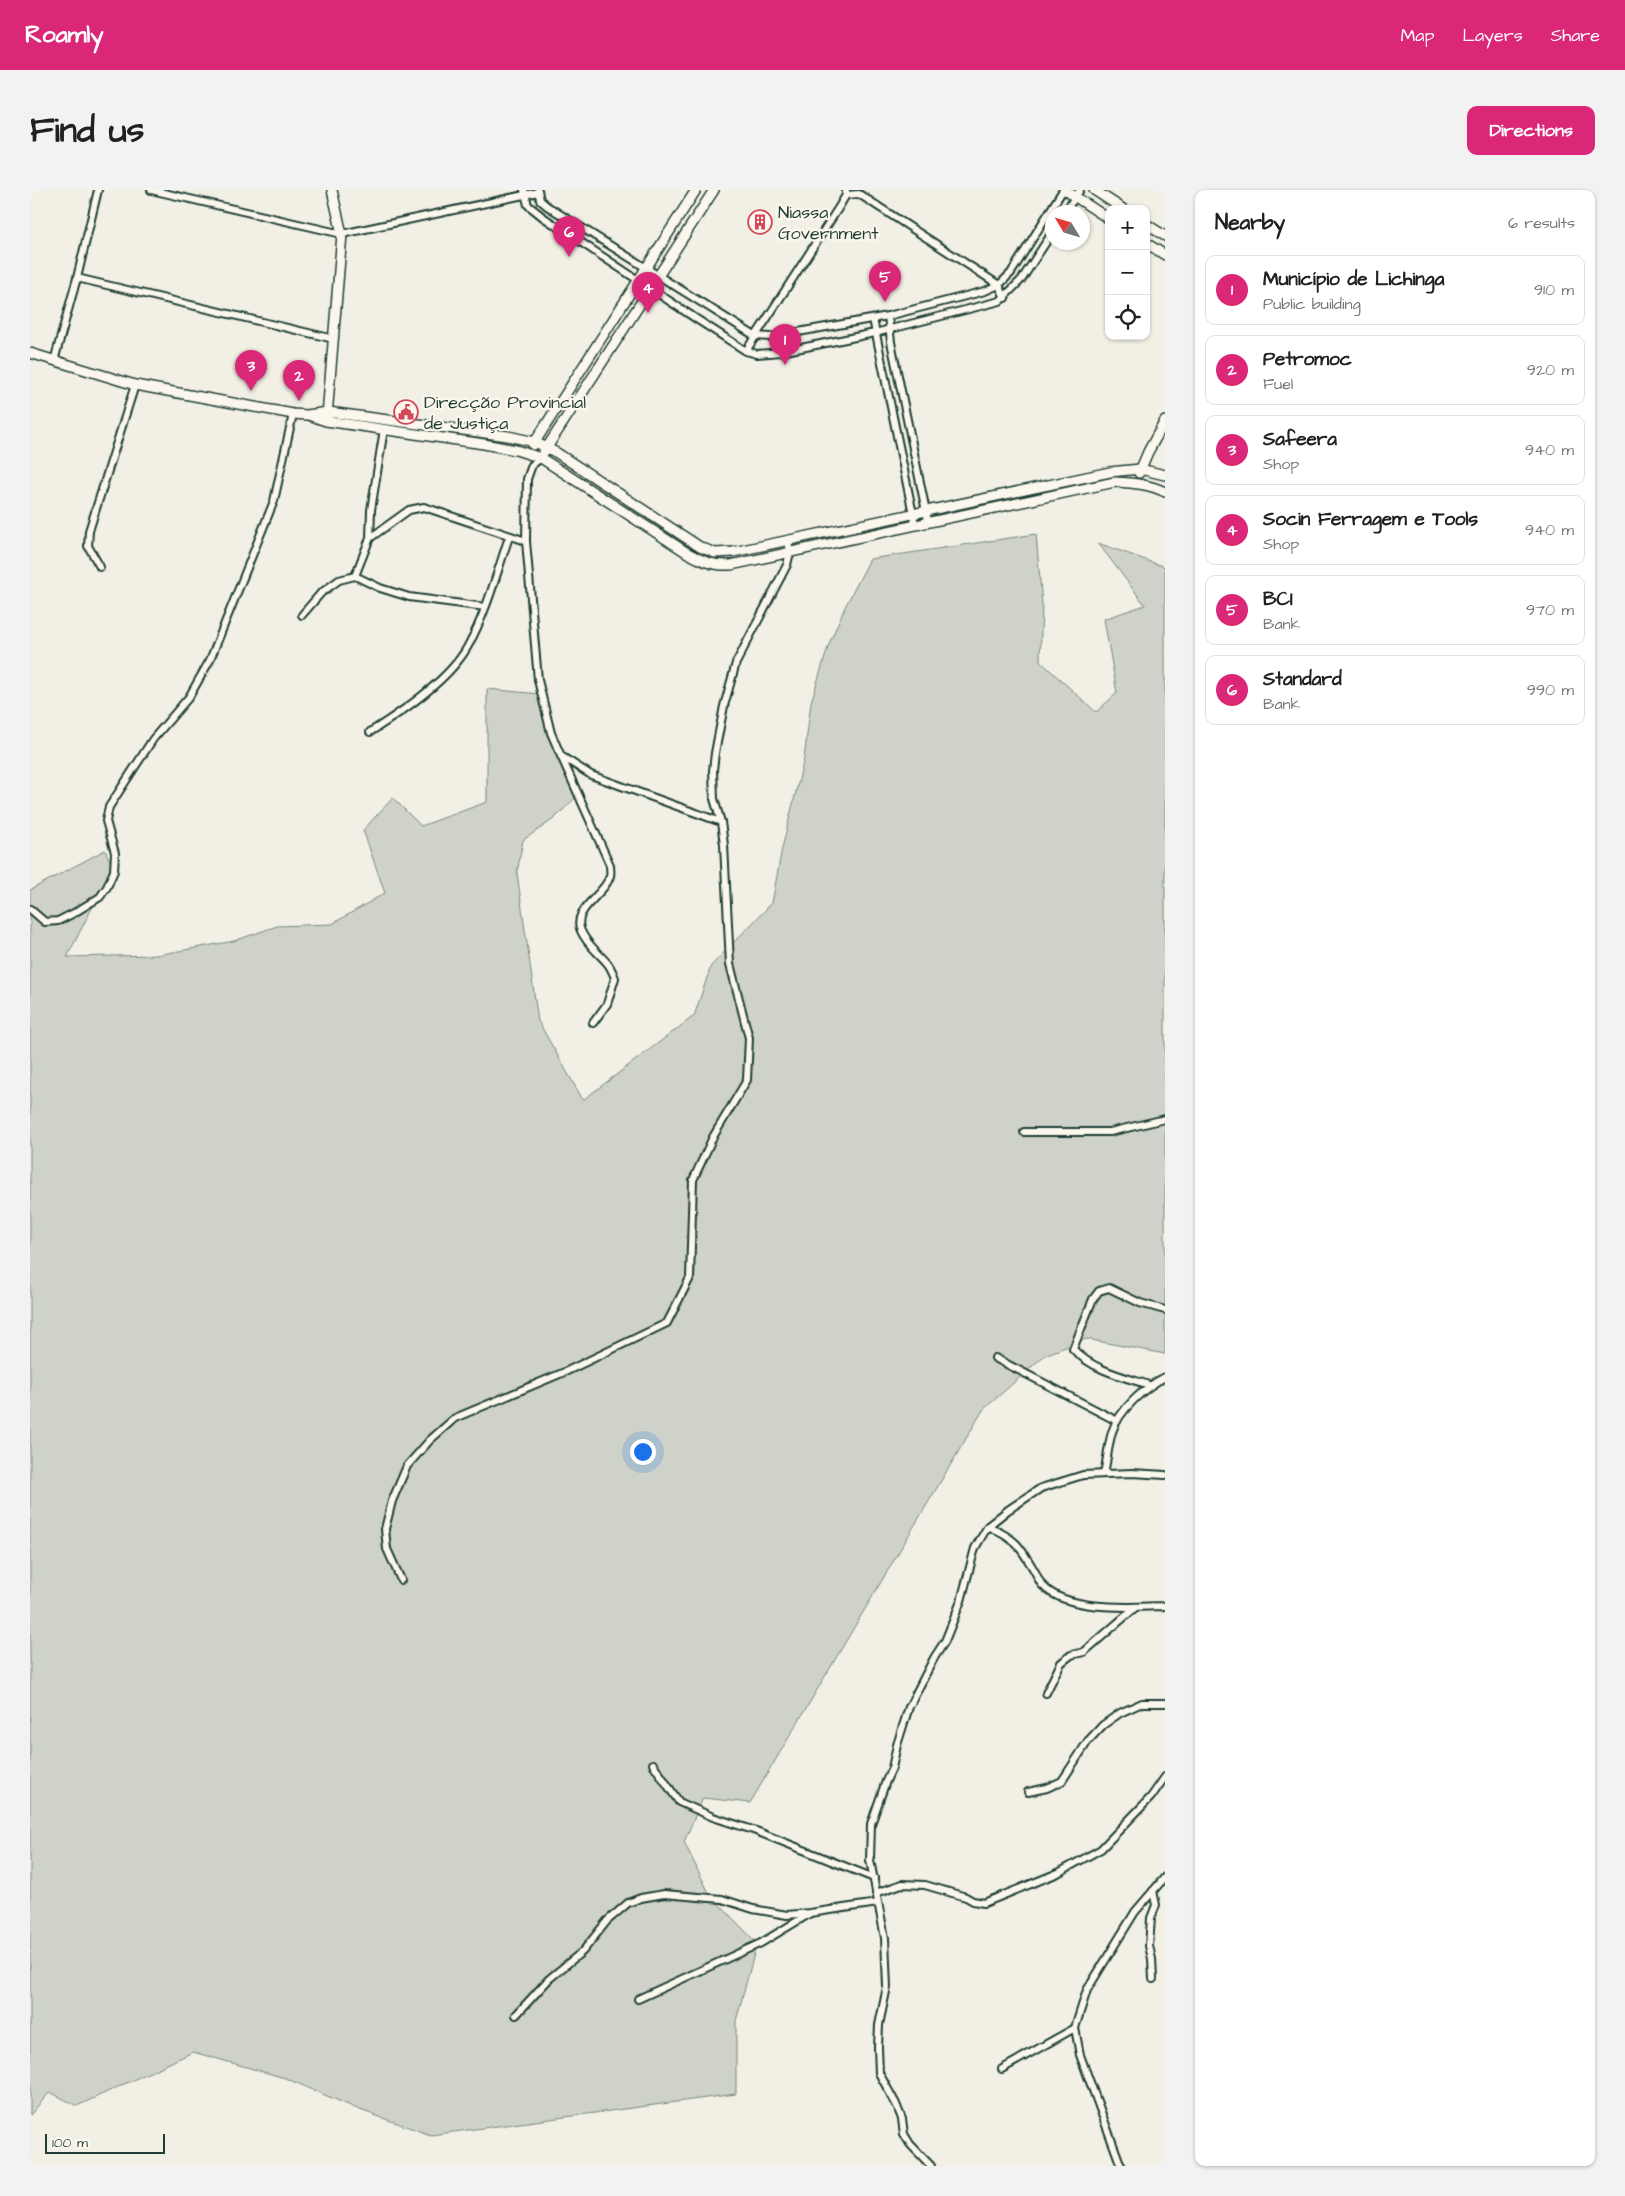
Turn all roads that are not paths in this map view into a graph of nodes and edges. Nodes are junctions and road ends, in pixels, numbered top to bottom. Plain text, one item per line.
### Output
1 (98, 190) edge
2 (151, 190) edge
3 (332, 190) edge
4 (696, 190) edge
5 (714, 190) edge
6 (1064, 190) edge
7 (1094, 190) edge
8 (538, 191) edge
9 (846, 192) edge
10 (858, 192) edge
11 (525, 193) edge
12 (1078, 193) edge
13 (1070, 205) edge
14 (1117, 205) edge
15 (685, 207) junction
16 (698, 215) junction
17 (1105, 215) edge
18 (1150, 227) edge
19 (342, 234) junction
20 (1165, 236) edge
21 (1165, 240) edge
22 (1045, 244) edge
23 (1150, 246) edge
24 (1162, 253) edge
25 (646, 267) junction
26 (658, 275) junction
27 (77, 278) junction
28 (638, 279) junction
29 (999, 284) junction
30 (650, 288) junction
31 (1005, 298) junction
32 (888, 316) junction
33 (873, 319) junction
34 (890, 329) junction
35 (875, 333) junction
36 (794, 334) junction
37 (755, 336) junction
38 (334, 339) junction
39 (794, 349) junction
40 (746, 351) junction
41 (30, 353) edge
42 (54, 361) junction
43 (135, 386) junction
44 (293, 414) junction
45 (327, 416) junction
46 (907, 417) junction
47 (894, 421) junction
48 (1165, 421) edge
49 (384, 429) junction
50 (535, 442) junction
51 (547, 447) junction
52 (527, 453) junction
53 (541, 458) junction
54 (532, 465) junction
55 (1140, 469) junction
56 (1164, 473) edge
57 (1078, 479) junction
58 (1137, 483) junction
59 (1156, 488) junction
60 (1080, 490) junction
61 (1165, 492) edge
62 (623, 496) junction
63 (1001, 496) junction
64 (616, 506) junction
65 (1002, 506) junction
66 (642, 508) junction
67 (926, 510) junction
68 (913, 513) junction
69 (635, 519) junction
70 (928, 521) junction
71 (915, 524) junction
72 (839, 530) junction
73 (509, 537) junction
74 (370, 538) junction
75 (526, 541) junction
76 (788, 541) junction
77 (840, 541) junction
78 (790, 552) junction
79 (715, 553) junction
80 (718, 565) junction
81 (100, 567) dead end
82 (354, 576) junction
83 (485, 607) junction
84 (302, 615) dead end
85 (370, 732) dead end
86 (561, 756) junction
87 (720, 822) junction
88 (30, 909) edge
89 (593, 1023) dead end
90 (1165, 1119) edge
91 (1024, 1132) dead end
92 (1165, 1310) edge
93 (995, 1358) dead end
94 (1165, 1377) edge
95 (1149, 1385) junction
96 (1117, 1422) junction
97 (1104, 1474) junction
98 (1165, 1475) edge
99 (988, 1526) junction
100 (401, 1580) dead end
101 (1165, 1606) edge
102 (1136, 1607) junction
103 (1046, 1693) dead end
104 (1165, 1703) edge
105 (653, 1764) dead end
106 (1165, 1777) edge
107 (1028, 1792) dead end
108 (1165, 1877) edge
109 (874, 1878) junction
110 (1153, 1891) junction
111 (876, 1893) junction
112 (878, 1903) junction
113 (810, 1913) junction
114 (1153, 1979) dead end
115 (638, 1999) dead end
116 (516, 2015) dead end
117 (1075, 2028) junction
118 (1002, 2069) dead end
119 (930, 2166) edge
120 (1121, 2166) edge

1 - 27 street
2 - 19 street
3 - 19 main road
4 - 15 main road
5 - 16 main road
6 - 12 main road
6 - 29 street
7 - 14 main road
8 - 11 street
8 - 25 street
9 - 10 street
9 - 37 street
10 - 29 street
11 - 19 street
11 - 28 street
12 - 13 street
12 - 17 main road
15 - 16 main road
15 - 25 main road
16 - 26 main road
18 - 20 main road
19 - 38 main road
21 - 24 main road
22 - 31 street
23 - 24 main road
25 - 26 street
25 - 28 main road
26 - 30 main road
26 - 37 street
27 - 38 street
27 - 42 street
28 - 30 street
28 - 50 main road
29 - 31 street
29 - 32 street
30 - 40 street
30 - 51 main road
31 - 34 street
32 - 33 street
32 - 34 street
33 - 35 street
33 - 36 street
34 - 35 street
34 - 46 street
35 - 39 street
35 - 47 street
36 - 37 street
36 - 39 street
37 - 40 street
38 - 45 main road
39 - 40 street
41 - 42 main road
42 - 43 main road
43 - 44 main road
43 - 81 street
44 - 45 main road
44 - 88 street
45 - 49 main road
45 - 50 main road
46 - 47 street
46 - 67 street
47 - 68 street
48 - 55 main road
49 - 52 main road
49 - 74 street
50 - 51 main road
50 - 52 main road
51 - 53 main road
51 - 62 main road
52 - 53 main road
52 - 54 street
53 - 54 street
53 - 64 main road
54 - 75 street
55 - 56 main road
55 - 57 main road
55 - 58 main road
56 - 59 main road
57 - 60 main road
57 - 63 main road
58 - 59 main road
58 - 60 main road
59 - 61 main road
60 - 65 main road
62 - 64 main road
62 - 66 main road
63 - 65 main road
63 - 67 main road
64 - 69 main road
65 - 70 main road
66 - 69 main road
66 - 79 main road
67 - 68 main road
67 - 70 street
68 - 71 street
68 - 72 main road
69 - 80 main road
70 - 71 main road
71 - 77 main road
72 - 76 main road
72 - 77 main road
73 - 74 street
73 - 75 street
73 - 83 street
74 - 82 street
75 - 86 street
76 - 78 street
76 - 79 main road
77 - 78 main road
78 - 80 main road
78 - 87 street
79 - 80 main road
82 - 83 street
82 - 84 street
83 - 85 street
86 - 87 street
86 - 89 street
87 - 100 street
90 - 91 street
92 - 95 street
93 - 96 street
94 - 95 street
95 - 96 street
96 - 97 street
97 - 98 street
97 - 99 street
99 - 102 street
99 - 109 street
101 - 102 street
102 - 103 street
104 - 107 street
105 - 109 street
106 - 111 street
108 - 110 street
109 - 111 street
110 - 114 street
110 - 117 street
111 - 112 street
112 - 113 street
112 - 119 street
113 - 115 street
113 - 116 street
117 - 118 street
117 - 120 street

